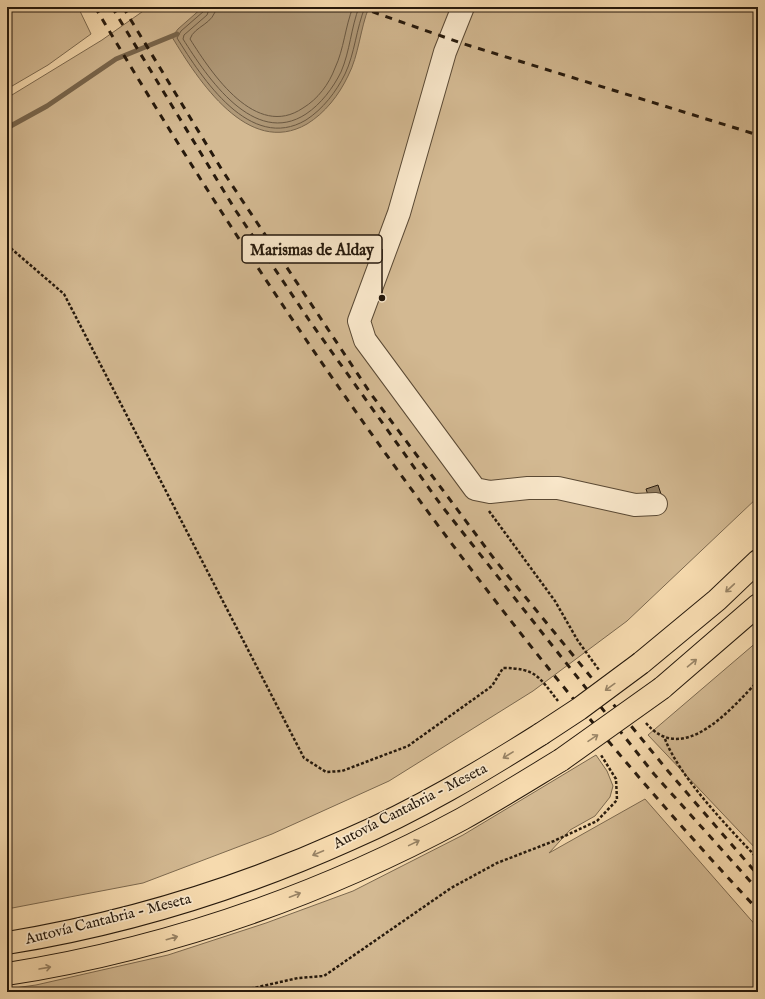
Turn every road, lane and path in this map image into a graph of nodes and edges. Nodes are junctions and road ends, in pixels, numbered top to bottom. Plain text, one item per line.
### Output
1 (463, 7) edge
2 (7, 245) edge
3 (475, 489) junction
4 (656, 504) dead end
5 (758, 561) edge
6 (758, 605) edge
7 (603, 674) dead end
8 (758, 681) edge
9 (561, 704) dead end
10 (643, 720) dead end
11 (665, 739) junction
12 (598, 751) dead end
13 (758, 859) edge
14 (7, 942) edge
15 (7, 974) edge
16 (236, 992) edge

1 - 3 street
2 - 9 path
3 - 4 street
3 - 7 path
5 -> 14 highway, Autovía Cantabria - Meseta, bridge
15 -> 6 highway, Autovía Cantabria - Meseta, bridge
8 - 11 path
10 - 11 path
11 - 13 path
12 - 16 path

